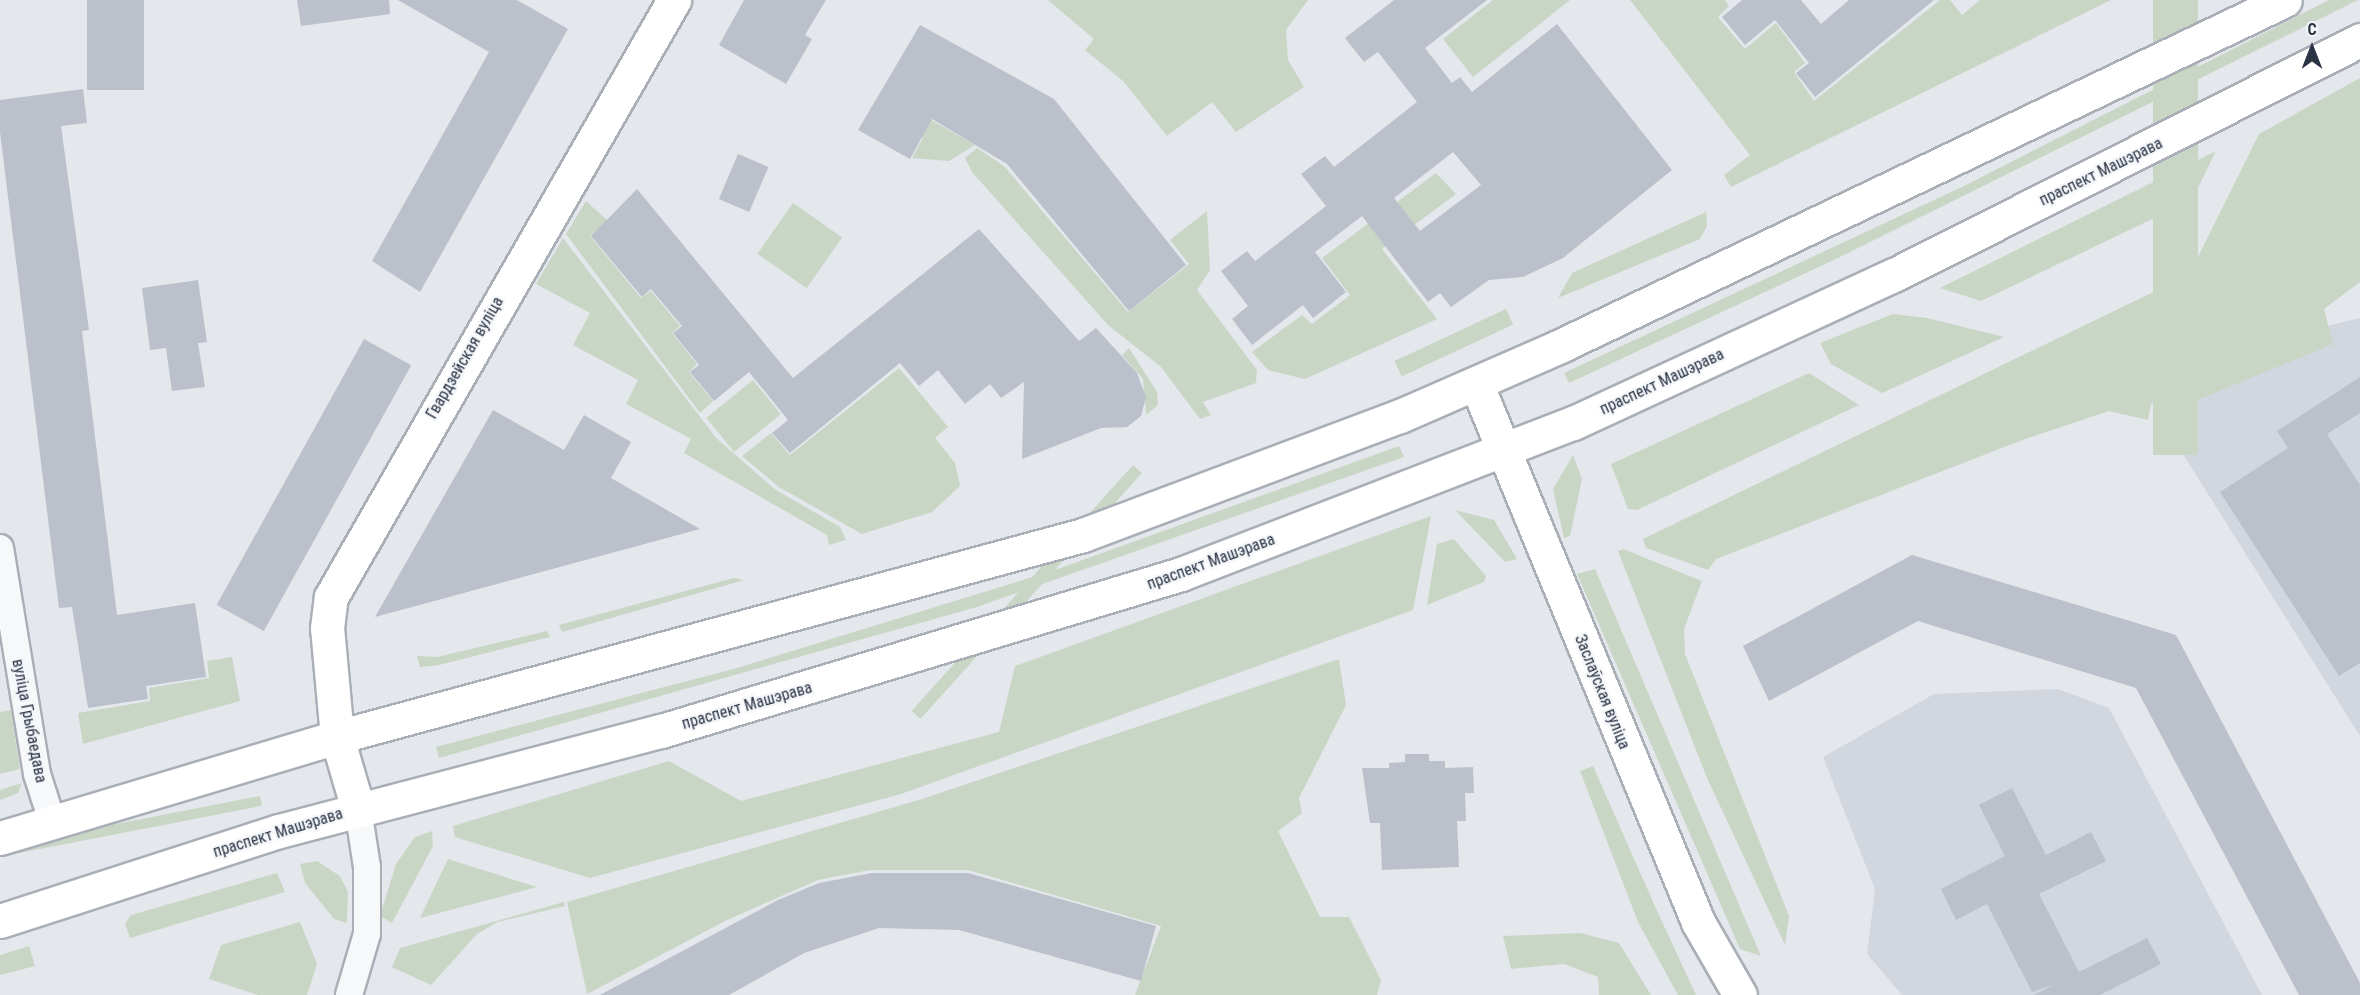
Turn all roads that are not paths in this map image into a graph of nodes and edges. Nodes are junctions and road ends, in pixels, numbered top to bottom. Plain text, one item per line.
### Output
1 (674, 0) edge
2 (2285, 0) edge
3 (2360, 40) edge
4 (1476, 383) junction
5 (1503, 450) junction
6 (0, 548) edge
7 (337, 737) junction
8 (358, 809) junction
9 (52, 821) junction
10 (0, 838) edge
11 (0, 921) edge
12 (349, 995) edge
13 (1740, 995) edge

1 - 7 main road, Гвардзейская вуліца
2 - 4 main road
3 - 5 main road, праспект Машэрава
4 - 5 main road, Заслаўская вуліца
4 - 7 main road
5 - 8 main road, праспект Машэрава
5 - 13 main road, Заслаўская вуліца
6 - 9 street, вуліца Грыбаедава
7 - 8 main road, Гвардзейская вуліца
7 - 9 main road
8 - 11 main road, праспект Машэрава
8 - 12 street
9 - 10 main road

